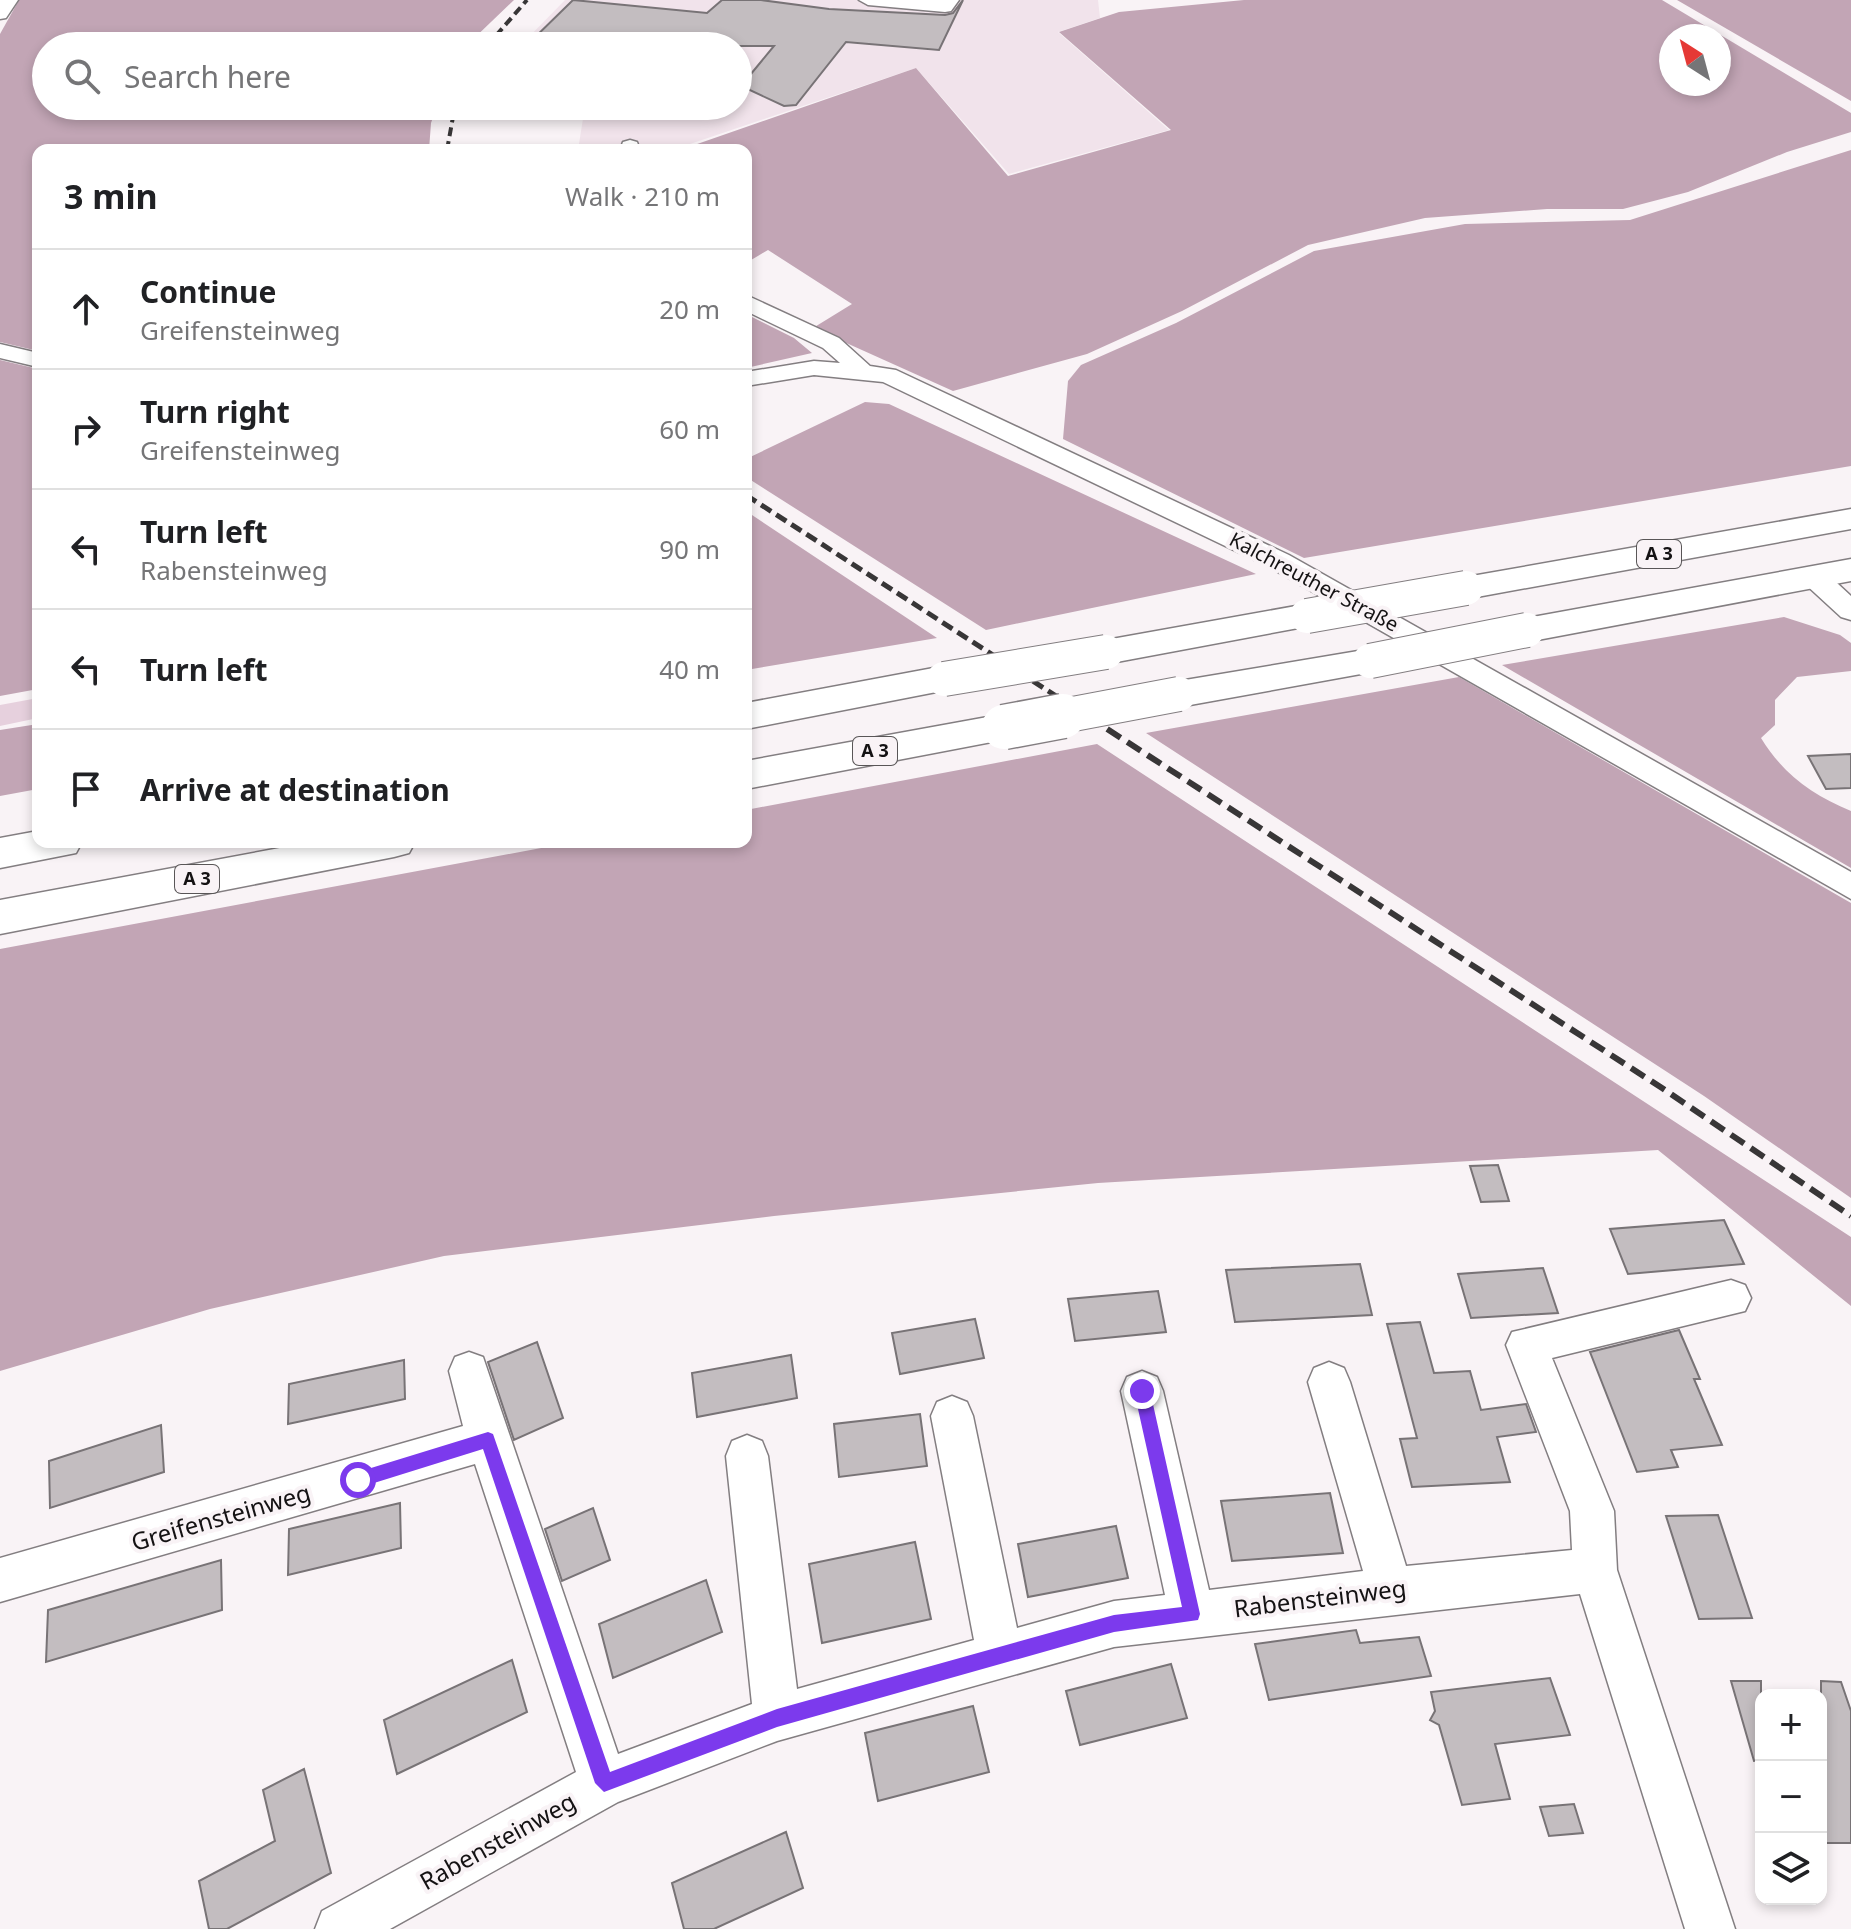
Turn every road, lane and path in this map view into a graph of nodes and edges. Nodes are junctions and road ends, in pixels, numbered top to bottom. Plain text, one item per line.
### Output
1 (9, 0) edge
2 (868, 0) edge
3 (950, 0) edge
4 (0, 14) edge
5 (752, 305) edge
6 (0, 351) edge
7 (32, 359) edge
8 (861, 370) junction
9 (752, 378) edge
10 (1851, 519) edge
11 (1851, 570) edge
12 (1814, 577) junction
13 (1851, 611) edge
14 (752, 715) edge
15 (752, 774) edge
16 (32, 847) edge
17 (362, 848) edge
18 (0, 853) edge
19 (1851, 887) edge
20 (0, 917) edge
21 (1731, 1298) dead end
22 (469, 1371) dead end
23 (1329, 1382) dead end
24 (1142, 1391) dead end
25 (952, 1416) dead end
26 (488, 1440) junction
27 (747, 1456) dead end
28 (1595, 1570) junction
29 (0, 1580) edge
30 (1391, 1590) junction
31 (1192, 1614) junction
32 (1000, 1657) junction
33 (777, 1718) junction
34 (604, 1783) junction
35 (340, 1929) edge
36 (1710, 1929) edge

1 - 4 street
2 - 3 street
5 - 8 street
6 - 7 street
8 - 9 street, Kalchreuther Straße
8 - 19 street, Kalchreuther Straße
10 - 14 highway, A 3, bridge
11 - 12 highway, A 3
12 - 13 street
12 - 15 highway, A 3, bridge
16 - 18 highway
17 - 20 highway, A 3
21 - 28 street
22 - 26 street
23 - 30 street
24 - 31 street
25 - 32 street
26 - 29 street, Greifensteinweg
26 - 34 street
27 - 33 street
28 - 30 street, Rabensteinweg
28 - 36 street
30 - 31 street, Rabensteinweg
31 - 32 street, Rabensteinweg
32 - 33 street, Rabensteinweg
33 - 34 street, Rabensteinweg
34 - 35 street, Rabensteinweg

